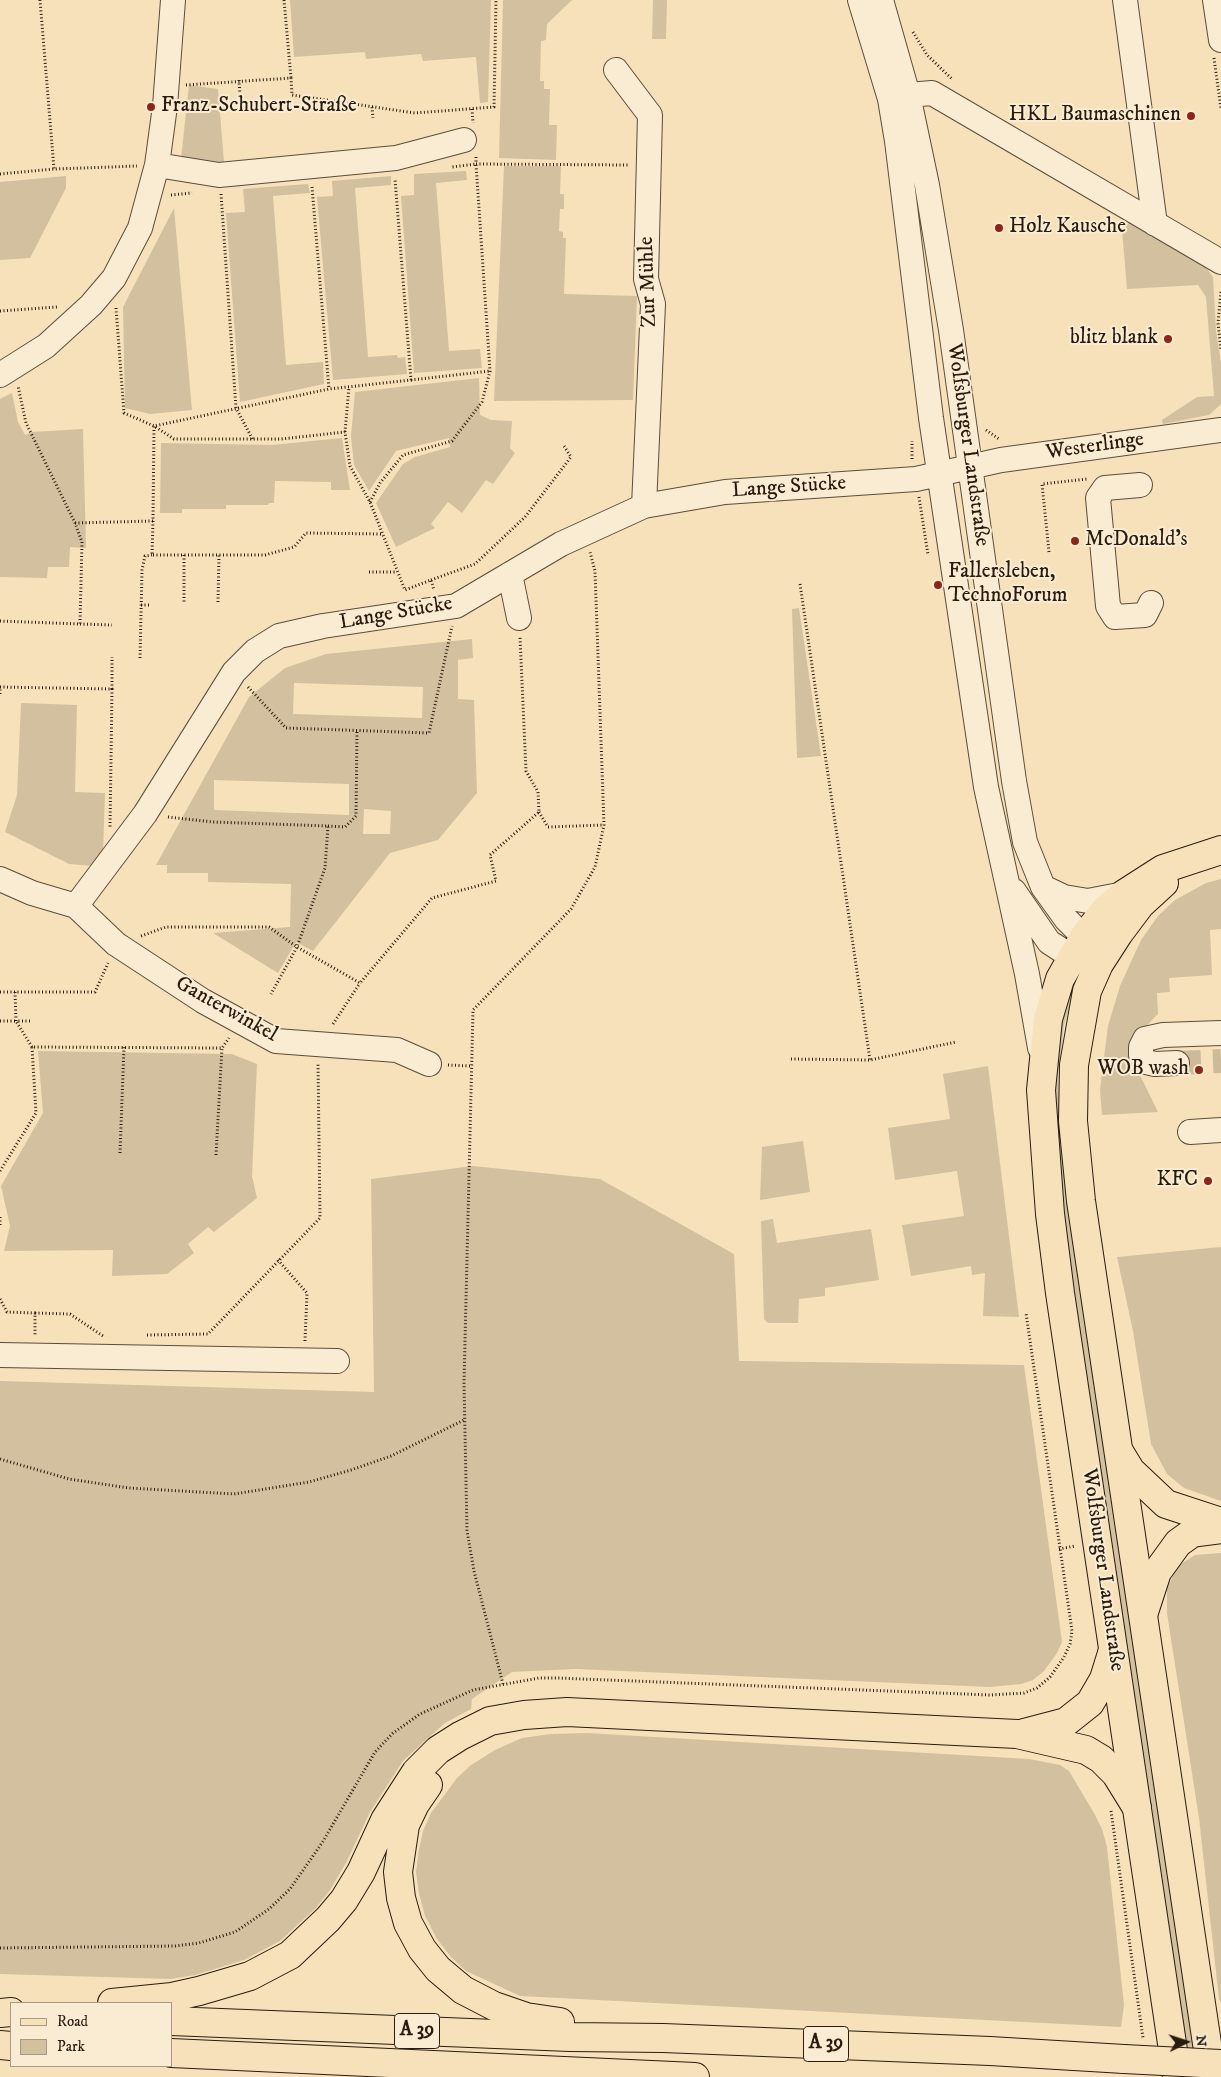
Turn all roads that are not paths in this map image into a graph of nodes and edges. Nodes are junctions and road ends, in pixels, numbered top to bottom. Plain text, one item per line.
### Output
1 (173, 0) edge
2 (860, 0) edge
3 (881, 0) edge
4 (1125, 0) edge
5 (1215, 0) edge
6 (1221, 40) edge
7 (616, 70) dead end
8 (908, 95) junction
9 (464, 140) dead end
10 (157, 165) junction
11 (1155, 224) junction
12 (1221, 262) edge
13 (7, 371) edge
14 (1221, 430) edge
15 (969, 467) junction
16 (939, 474) junction
17 (1140, 485) dead end
18 (644, 506) junction
19 (510, 574) junction
20 (1151, 603) dead end
21 (519, 618) road end
22 (1221, 850) edge
23 (1193, 858) junction
24 (0, 879) edge
25 (1007, 882) junction
26 (1043, 887) junction
27 (1124, 894) junction
28 (76, 906) junction
29 (1078, 947) junction
30 (1098, 964) junction
31 (1221, 1033) edge
32 (1042, 1062) junction
33 (1177, 1063) tunnel mouth
34 (429, 1064) dead end
35 (1221, 1130) edge
36 (1190, 1132) dead end
37 (0, 1355) edge
38 (337, 1361) dead end
39 (1120, 1453) junction
40 (1221, 1522) edge
41 (1221, 1529) edge
42 (1144, 1612) junction
43 (1113, 1650) junction
44 (524, 1715) junction
45 (1018, 1734) junction
46 (1137, 1808) junction
47 (122, 2002) edge
48 (172, 2020) edge
49 (663, 2038) junction
50 (172, 2053) edge
51 (355, 2062) junction
52 (1221, 2064) edge
53 (445, 2077) edge
54 (695, 2077) edge
55 (1176, 2077) edge
56 (1212, 2077) edge

1 - 10 street
2 - 16 street, Wolfsburger Landstraße
3 - 8 street, Wolfsburger Landstraße
4 - 11 street
5 - 6 street
7 - 18 street, Zur Mühle
8 - 11 street
8 - 15 street, Wolfsburger Landstraße
9 - 10 street
10 - 13 street
11 - 12 street
14 - 15 street, Westerlinge
15 - 16 street, Westerlinge
15 - 26 street, Wolfsburger Landstraße
16 - 18 street, Lange Stücke
16 - 25 street, Wolfsburger Landstraße
17 - 20 street
18 - 19 street, Lange Stücke
19 - 21 street
19 - 28 street, Lange Stücke
22 - 23 main road
23 - 27 main road
23 - 30 main road
24 - 28 street
25 - 29 street, Wolfsburger Landstraße
25 - 32 street, Wolfsburger Landstraße
26 - 27 street
26 - 29 street, Wolfsburger Landstraße
27 - 29 main road
28 - 34 street, Ganterwinkel
29 - 30 street, Wolfsburger Landstraße
29 - 32 main road, Wolfsburger Landstraße
30 - 39 main road, Wolfsburger Landstraße
31 - 33 street
32 - 43 main road, Wolfsburger Landstraße
35 - 36 street
37 - 38 street
39 - 40 main road
39 - 42 main road, Wolfsburger Landstraße
41 - 42 main road
42 - 56 main road, Wolfsburger Landstraße
43 - 45 main road
43 - 46 main road, Wolfsburger Landstraße
44 - 45 main road
44 - 47 main road
44 - 49 main road
45 - 46 main road
46 - 55 main road, Wolfsburger Landstraße
48 - 49 main road, A 39
49 - 52 main road, A 39, bridge
50 - 51 main road, A 39
51 - 53 main road
51 - 54 main road, A 39

